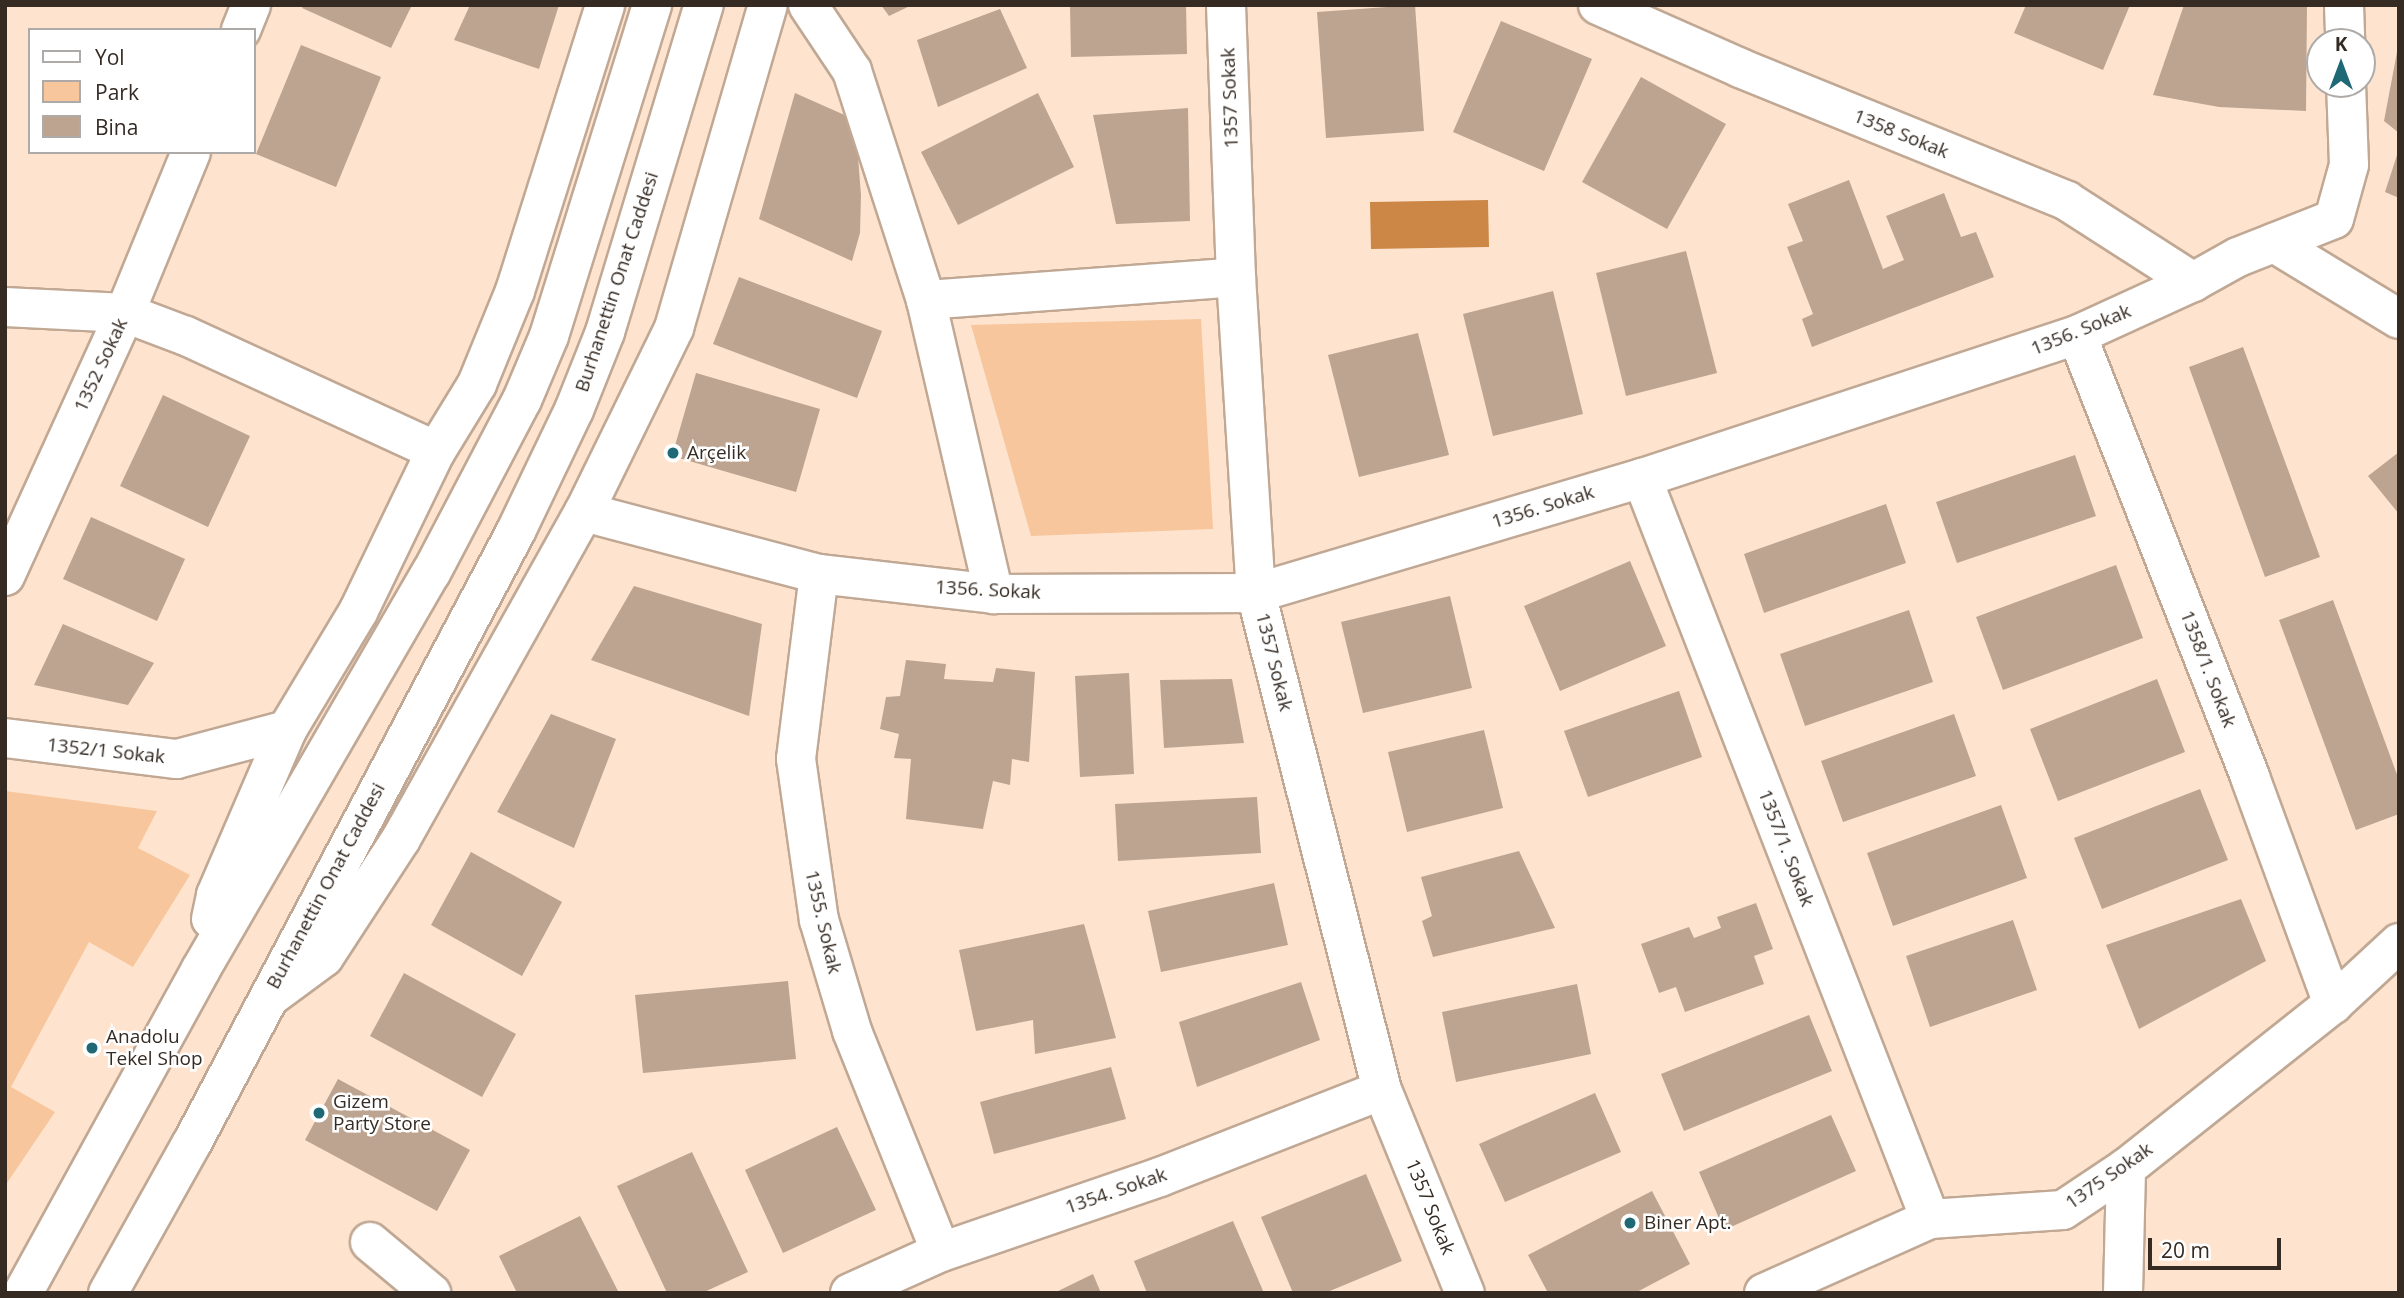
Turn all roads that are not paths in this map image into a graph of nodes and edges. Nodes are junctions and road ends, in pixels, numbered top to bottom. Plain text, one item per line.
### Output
1 (251, 5) edge
2 (605, 5) edge
3 (652, 5) edge
4 (704, 5) edge
5 (768, 5) edge
6 (808, 5) edge
7 (1226, 5) edge
8 (1598, 5) edge
9 (2344, 5) edge
10 (242, 28) edge
11 (2345, 28) edge
12 (2347, 98) edge
13 (190, 154) edge
14 (2274, 243) junction
15 (1236, 277) junction
16 (2193, 282) junction
17 (926, 300) junction
18 (5, 307) edge
19 (125, 313) junction
20 (2399, 319) edge
21 (2077, 335) junction
22 (436, 451) junction
23 (1642, 478) junction
24 (584, 512) junction
25 (819, 574) junction
26 (5, 576) edge
27 (1256, 593) junction
28 (994, 594) junction
29 (287, 730) junction
30 (5, 738) edge
31 (2399, 943) edge
32 (201, 969) junction
33 (266, 999) junction
34 (2333, 1004) junction
35 (1382, 1090) junction
36 (2126, 1168) junction
37 (1930, 1219) junction
38 (370, 1242) dead end
39 (940, 1252) junction
40 (23, 1293) edge
41 (108, 1293) edge
42 (431, 1293) edge
43 (850, 1293) edge
44 (1465, 1293) edge
45 (1764, 1293) edge
46 (2123, 1293) edge

1 - 10 street
2 - 22 street
3 - 32 street
4 - 33 street, Burhanettin Onat Caddesi
5 - 24 street, Burhanettin Onat Caddesi
6 - 17 street
7 - 15 street, 1357 Sokak
8 - 16 street, 1358 Sokak
9 - 11 street
12 - 14 street, 1356. Sokak
13 - 19 street, 1352 Sokak
14 - 16 street, 1356. Sokak
14 - 20 street
15 - 17 street
15 - 27 street, 1357 Sokak
16 - 21 street, 1356. Sokak
17 - 28 street
18 - 19 street
19 - 22 street
19 - 26 street, 1352 Sokak
21 - 23 street, 1356. Sokak
21 - 34 street, 1358/1. Sokak
22 - 29 street
23 - 27 street, 1356. Sokak
23 - 37 street, 1357/1. Sokak
24 - 25 street, 1356. Sokak
24 - 33 street, Burhanettin Onat Caddesi
25 - 28 street, 1356. Sokak
25 - 39 street, 1355. Sokak
27 - 28 street, 1356. Sokak
27 - 35 street, 1357 Sokak
29 - 30 street, 1352/1 Sokak
29 - 32 street
31 - 34 street, 1375 Sokak
32 - 40 street
33 - 41 street
34 - 36 street, 1375 Sokak
35 - 39 street, 1354. Sokak
35 - 44 street, 1357 Sokak
36 - 37 street, 1375 Sokak
36 - 46 street
37 - 45 street, 1375 Sokak
38 - 42 street
39 - 43 street, 1354. Sokak

